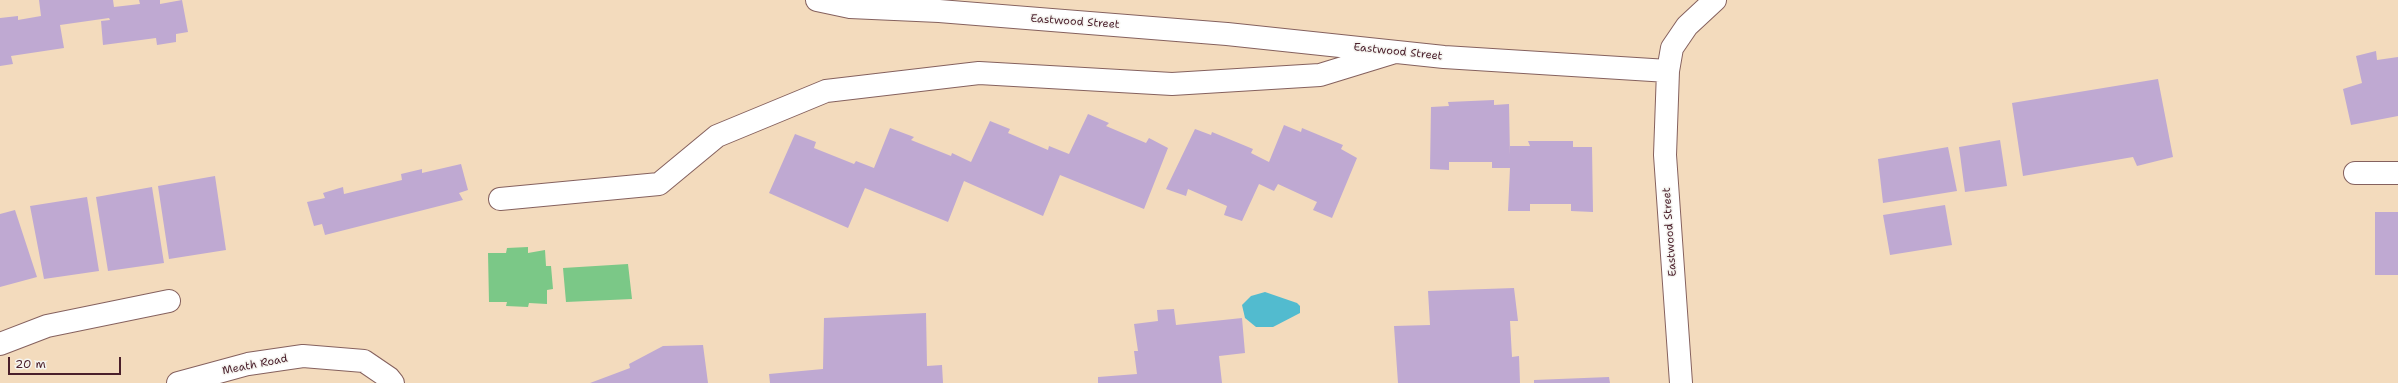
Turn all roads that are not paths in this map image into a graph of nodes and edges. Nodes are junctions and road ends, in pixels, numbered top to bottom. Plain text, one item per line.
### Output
1 (817, 0) edge
2 (1715, 0) edge
3 (1395, 52) junction
4 (1668, 71) junction
5 (2398, 172) edge
6 (2355, 173) dead end
7 (500, 199) dead end
8 (169, 301) dead end
9 (0, 344) edge
10 (178, 383) edge
11 (393, 383) edge
12 (1681, 383) edge

1 - 3 street, Eastwood Street
2 - 4 street
3 - 4 street, Eastwood Street
3 - 7 street
4 - 12 street, Eastwood Street
5 - 6 street
8 - 9 street
10 - 11 street, Meath Road

